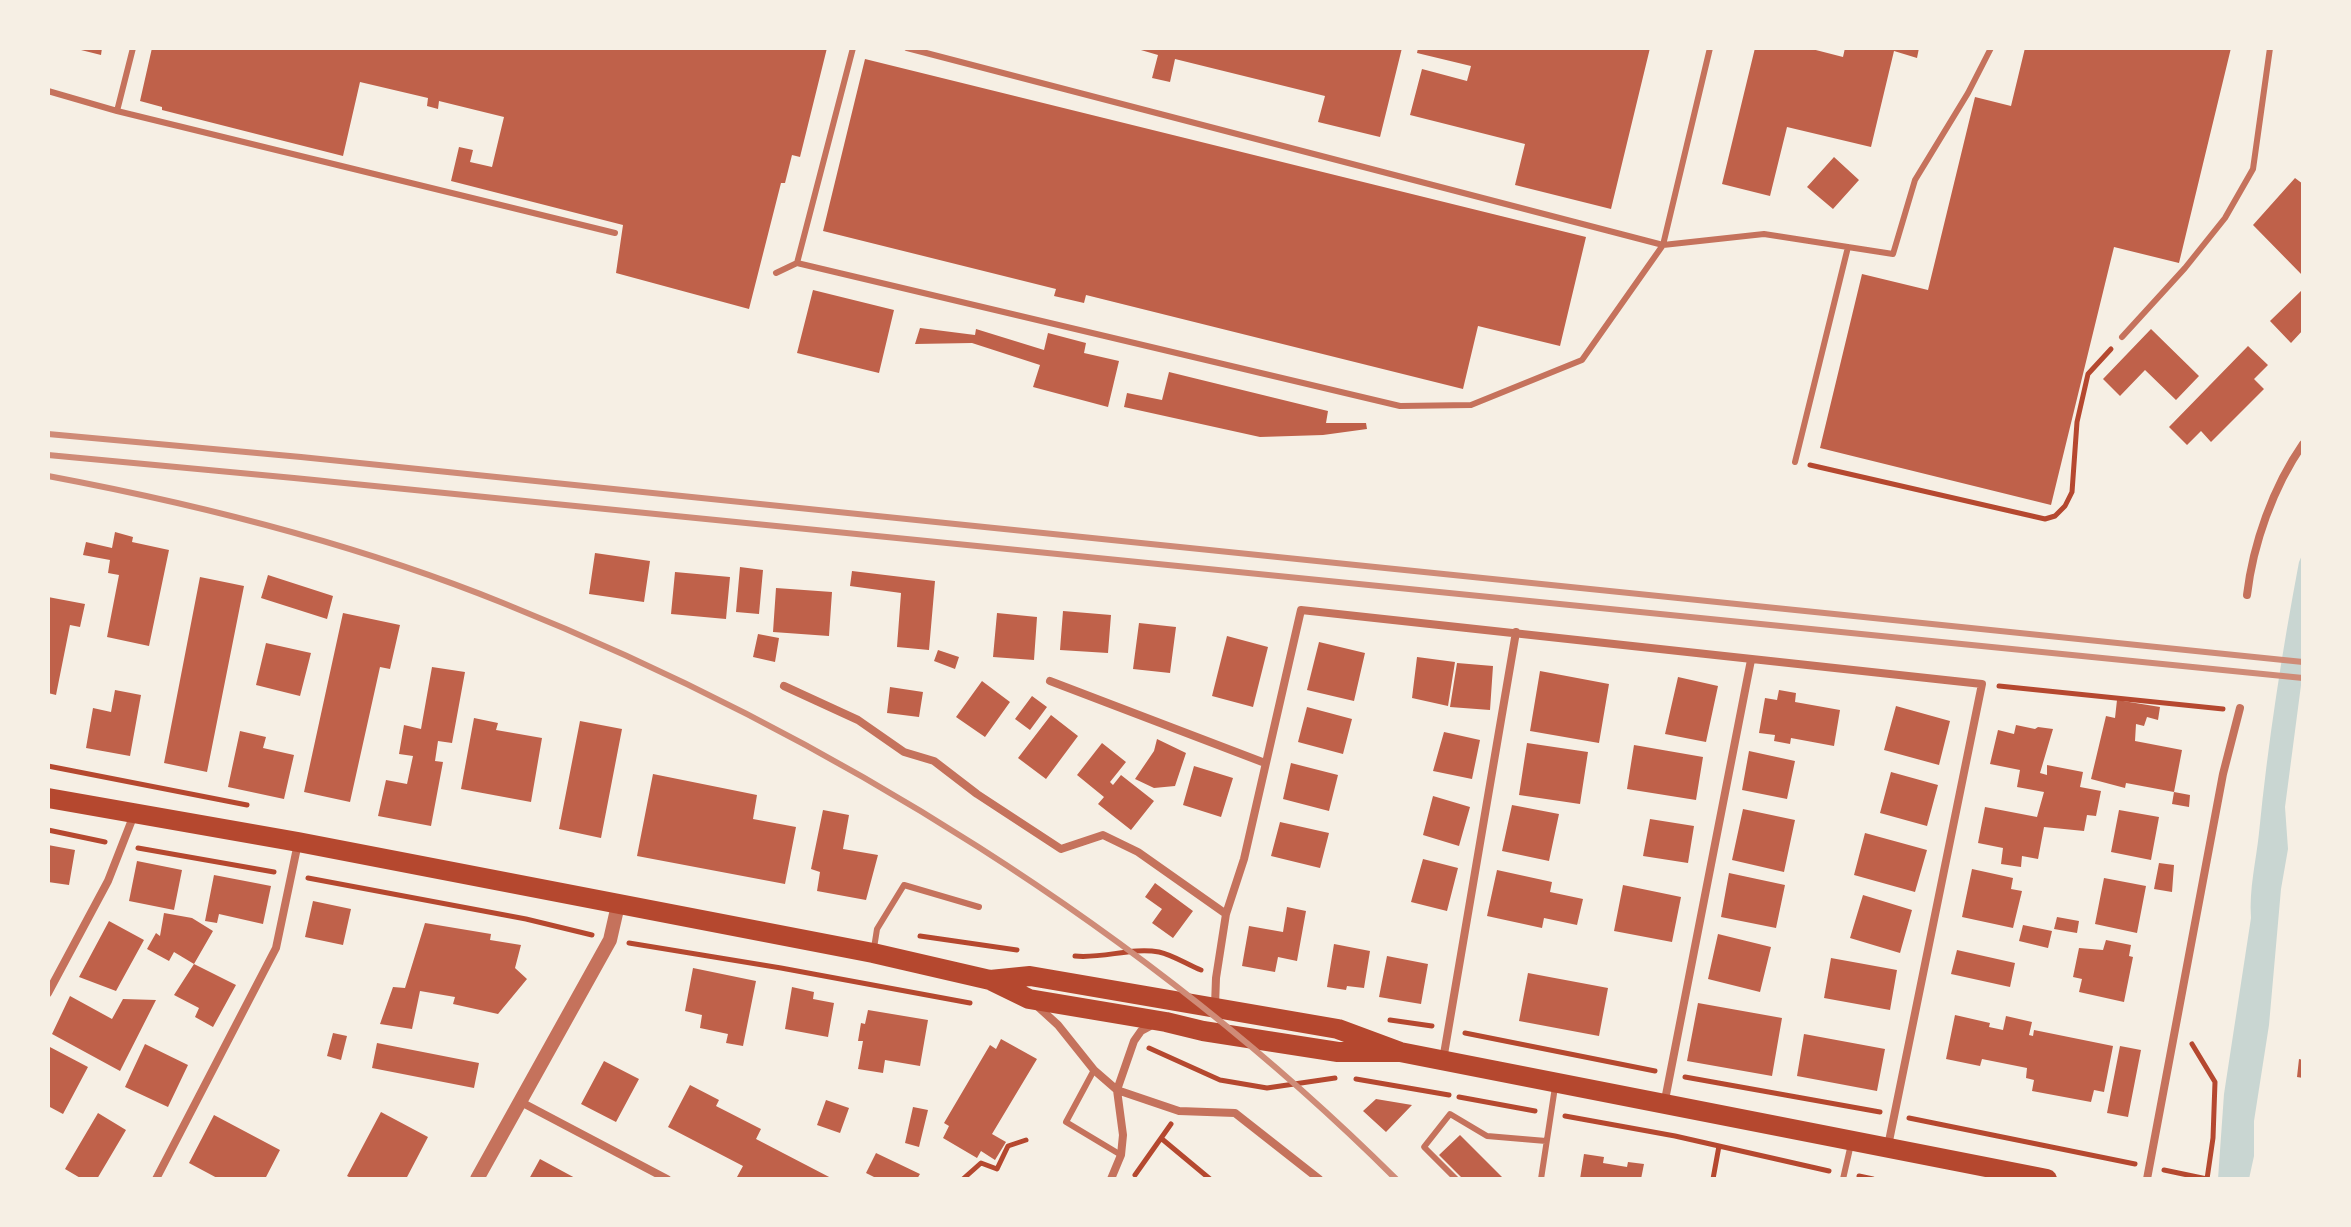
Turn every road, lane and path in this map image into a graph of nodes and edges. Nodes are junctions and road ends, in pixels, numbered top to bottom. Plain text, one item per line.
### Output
1 (133, 48) edge
2 (853, 48) edge
3 (907, 48) edge
4 (1710, 48) edge
5 (1991, 48) edge
6 (2270, 48) edge
7 (48, 91) edge
8 (117, 111) junction
9 (615, 233) dead end
10 (1663, 245) junction
11 (1848, 247) junction
12 (797, 263) junction
13 (776, 273) dead end
14 (2122, 337) joint
15 (2303, 444) edge
16 (1795, 462) joint
17 (2247, 595) dead end
18 (1516, 632) junction
19 (1751, 660) junction
20 (1050, 681) dead end
21 (1982, 684) junction
22 (784, 686) dead end
23 (2224, 708) dead end
24 (2240, 708) dead end
25 (1265, 763) junction
26 (48, 798) edge
27 (135, 812) junction
28 (48, 830) edge
29 (298, 842) junction
30 (123, 845) junction
31 (292, 875) junction
32 (618, 905) junction
33 (979, 907) dead end
34 (1226, 914) junction
35 (610, 940) junction
36 (873, 953) junction
37 (781, 968) dead end
38 (990, 980) junction
39 (48, 993) edge
40 (1029, 999) junction
41 (1215, 1008) junction
42 (2178, 1021) junction
43 (1166, 1022) junction
44 (1400, 1052) junction
45 (1443, 1061) junction
46 (1094, 1070) junction
47 (1556, 1084) junction
48 (1117, 1090) junction
49 (519, 1101) junction
50 (1664, 1106) junction
51 (1179, 1111) junction
52 (1162, 1139) junction
53 (1026, 1140) dead end
54 (1546, 1141) junction
55 (1852, 1141) junction
56 (1719, 1146) dead end
57 (1887, 1147) junction
58 (1121, 1155) junction
59 (2166, 1171) dead end
60 (156, 1179) edge
61 (477, 1179) edge
62 (667, 1179) edge
63 (963, 1179) edge
64 (1111, 1179) edge
65 (1132, 1179) edge
66 (1210, 1179) edge
67 (1319, 1179) edge
68 (1456, 1179) edge
69 (1541, 1179) edge
70 (1713, 1179) edge
71 (1843, 1179) edge
72 (2047, 1179) edge
73 (2147, 1179) edge
74 (2207, 1179) edge

1 - 8 lane
2 - 12 lane
3 - 10 lane
4 - 10 lane
5 - 11 lane
6 - 14 lane
7 - 8 lane
8 - 9 lane
10 - 11 lane
10 - 12 lane
11 - 16 lane
12 - 13 lane
14 - 16 path
15 - 17 street
18 - 19 street
18 - 25 street
18 - 45 street
19 - 21 street
19 - 50 street
20 - 25 street
21 - 23 path
21 - 57 street
22 - 34 street
24 - 42 street
25 - 34 street
26 - 27 main road
27 - 29 main road
27 - 30 street
28 - 30 path
29 - 31 street
29 - 32 main road
30 - 31 path
30 - 39 street
31 - 35 path
31 - 60 street
32 - 35 street
32 - 36 main road
33 - 36 lane
34 - 41 street
35 - 37 path
35 - 49 street
36 - 38 main road
38 - 40 main road
38 - 41 main road
40 - 43 main road
40 - 46 street
41 - 44 main road
42 - 73 street
42 - 74 path
43 - 44 main road
43 - 48 street
44 - 45 main road
45 - 47 main road
46 - 48 street
46 - 58 lane
47 - 50 main road
47 - 54 lane
48 - 51 street
48 - 58 street
49 - 61 street
49 - 62 street
50 - 55 main road
51 - 52 path
51 - 67 street
52 - 65 path
52 - 66 path
53 - 63 path
54 - 68 lane
54 - 69 lane
55 - 57 main road
55 - 71 lane
56 - 70 path
57 - 72 main road
58 - 64 street
59 - 74 path

